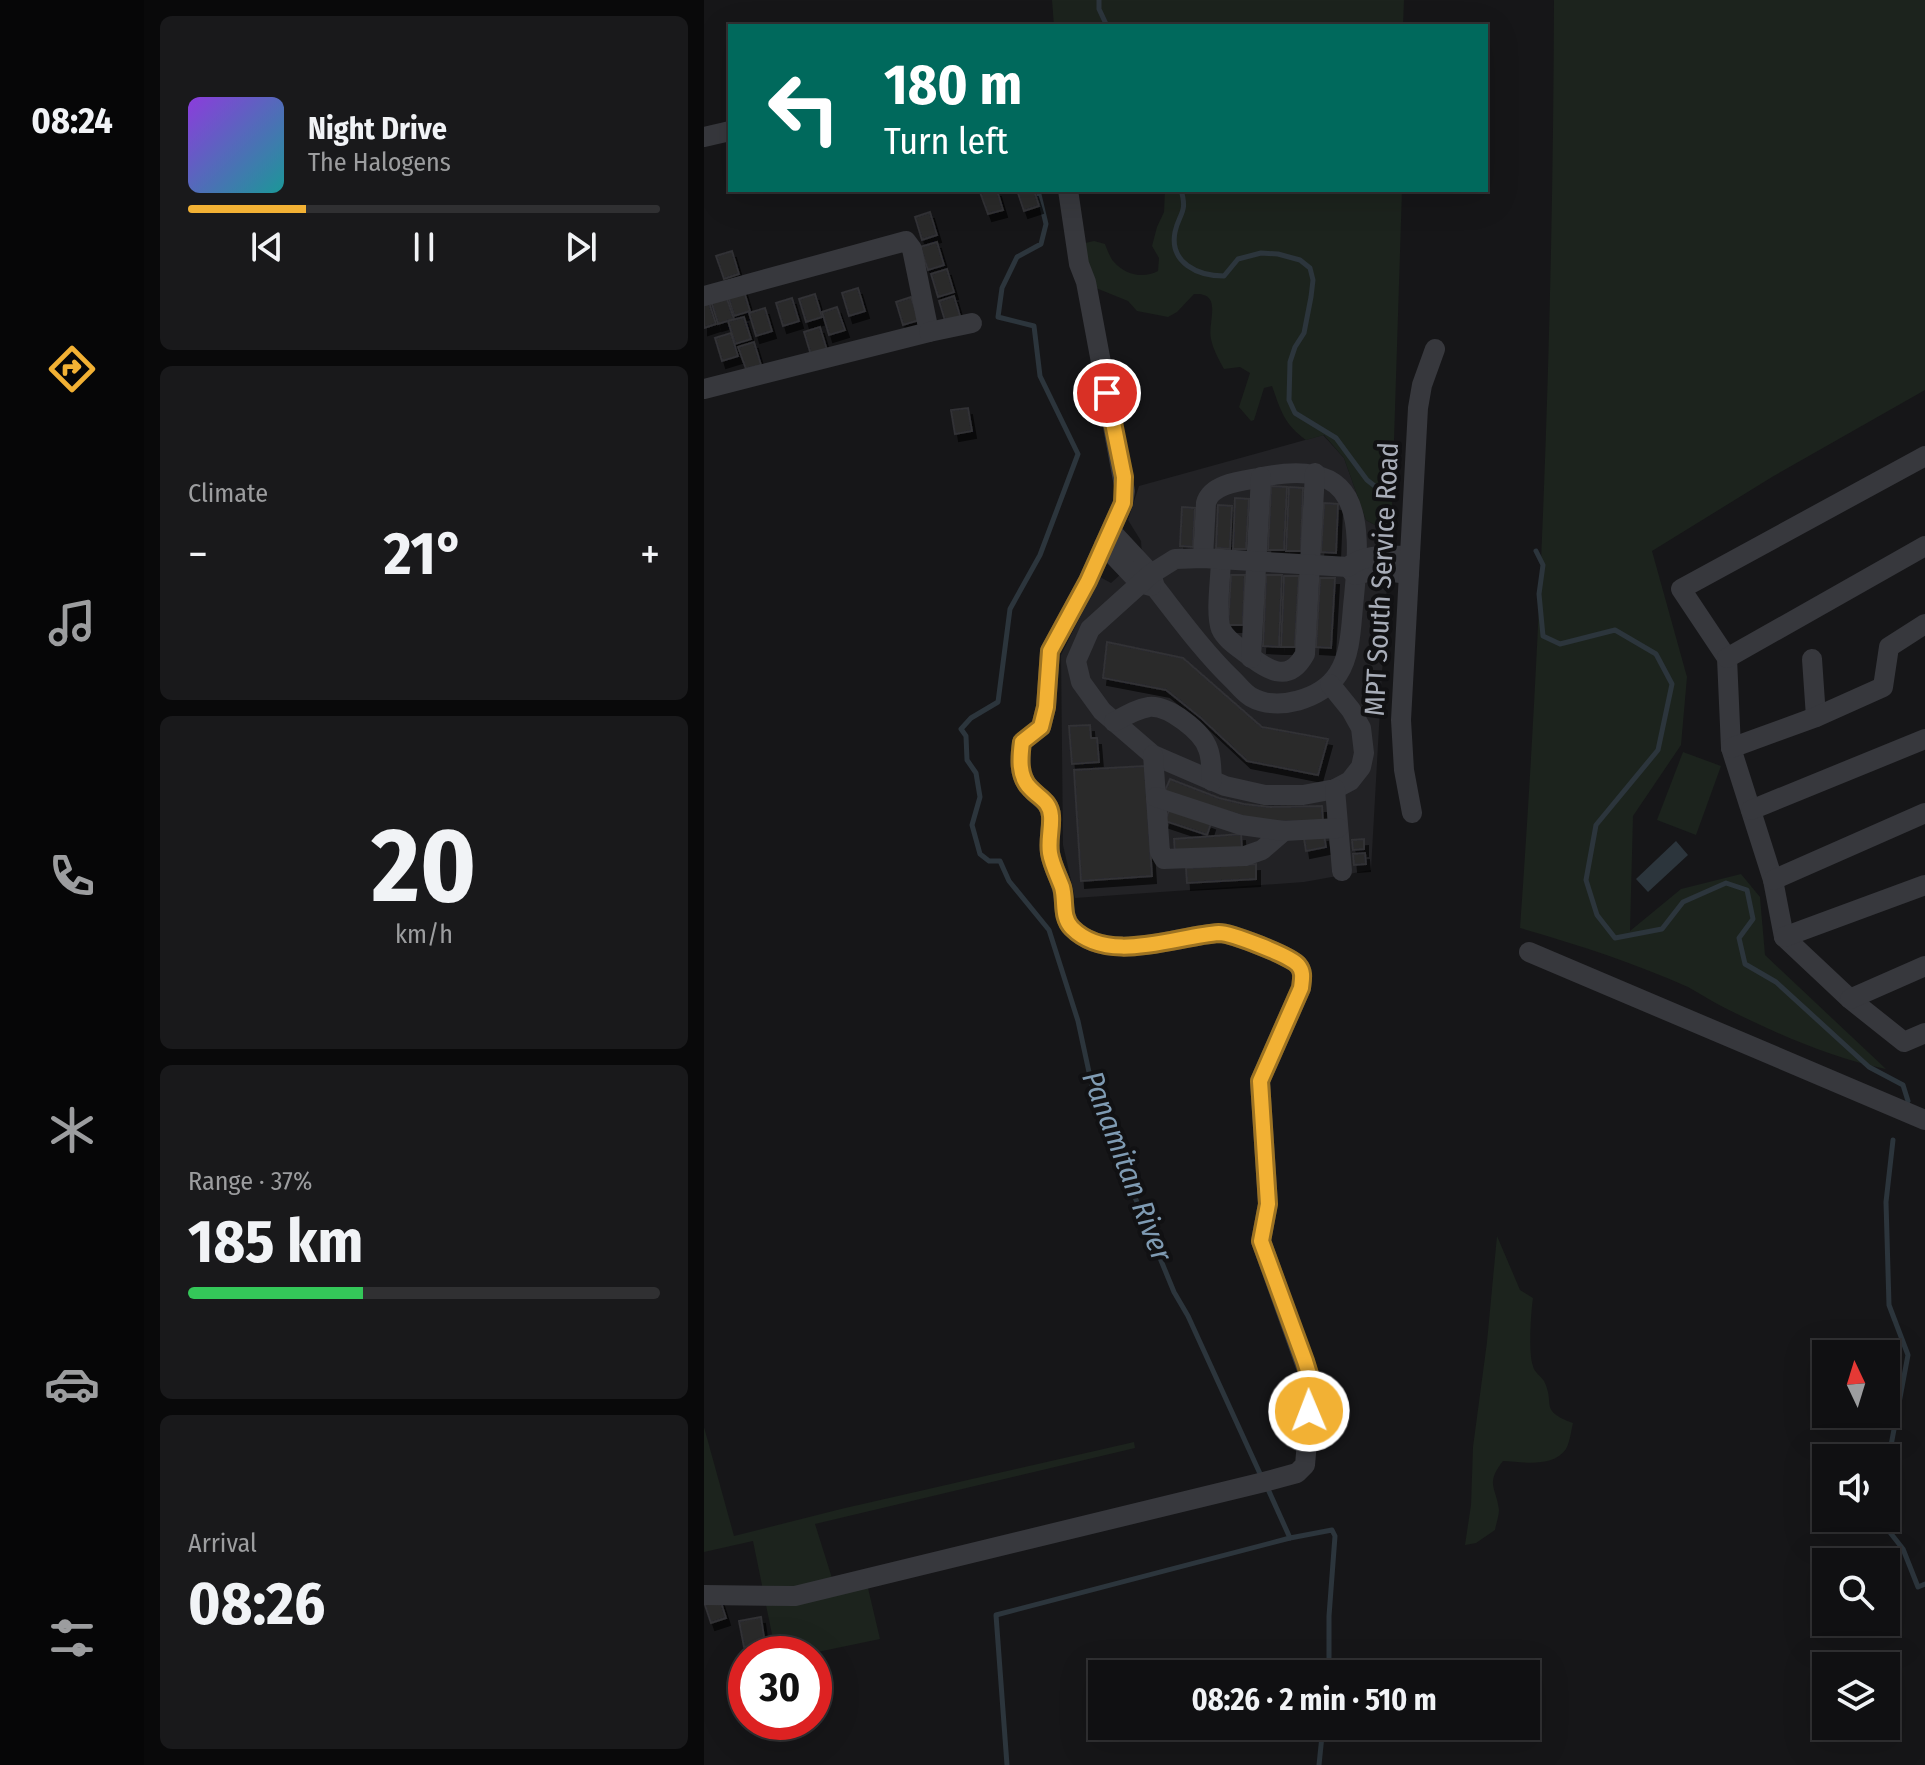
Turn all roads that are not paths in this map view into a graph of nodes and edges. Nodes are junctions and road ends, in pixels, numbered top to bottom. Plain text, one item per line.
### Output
1 (728, 131) edge
2 (704, 137) edge
3 (1068, 192) edge
4 (704, 296) edge
5 (972, 323) dead end
6 (929, 332) junction
7 (1435, 349) dead end
8 (704, 389) edge
9 (1925, 456) edge
10 (1315, 473) junction
11 (1261, 477) junction
12 (1108, 538) junction
13 (1925, 546) edge
14 (1212, 558) junction
15 (1257, 561) junction
16 (1310, 564) junction
17 (1409, 565) junction
18 (1353, 567) junction
19 (1149, 581) junction
20 (1925, 624) edge
21 (1251, 658) junction
22 (1727, 658) junction
23 (1812, 659) dead end
24 (1330, 684) junction
25 (1816, 717) junction
26 (1114, 722) junction
27 (1925, 739) edge
28 (1731, 748) junction
29 (1153, 755) junction
30 (1212, 781) junction
31 (1335, 789) junction
32 (1156, 797) junction
33 (1751, 810) junction
34 (1412, 813) dead end
35 (1925, 813) edge
36 (1338, 828) junction
37 (1284, 831) junction
38 (1342, 871) dead end
39 (1773, 880) junction
40 (1925, 885) edge
41 (1784, 937) junction
42 (1529, 952) dead end
43 (1925, 966) edge
44 (1850, 999) junction
45 (1925, 1033) edge
46 (1925, 1120) edge
47 (704, 1595) edge

1 - 2 street
3 - 12 street
4 - 6 street
5 - 6 street
6 - 8 street
7 - 17 street, MPT South Service Road
9 - 22 street
10 - 11 street
10 - 16 street
10 - 18 street
11 - 14 street
11 - 15 street
12 - 19 street
12 - 47 street
13 - 22 street
14 - 15 street
14 - 19 street
14 - 21 street
15 - 16 street
15 - 21 street
16 - 18 street
16 - 21 street
17 - 18 street
17 - 34 street, MPT South Service Road
18 - 24 street
19 - 24 street
19 - 26 street
20 - 25 street
22 - 28 street
23 - 25 street
24 - 31 street
25 - 28 street
26 - 29 street
26 - 30 street
27 - 33 street
28 - 33 street
29 - 30 street
29 - 32 street
30 - 31 street
31 - 36 street
32 - 37 street
32 - 37 street
33 - 39 street
35 - 39 street
36 - 37 street
36 - 38 street
39 - 41 street
40 - 41 street
41 - 44 street
42 - 46 street
43 - 44 street
44 - 45 street

